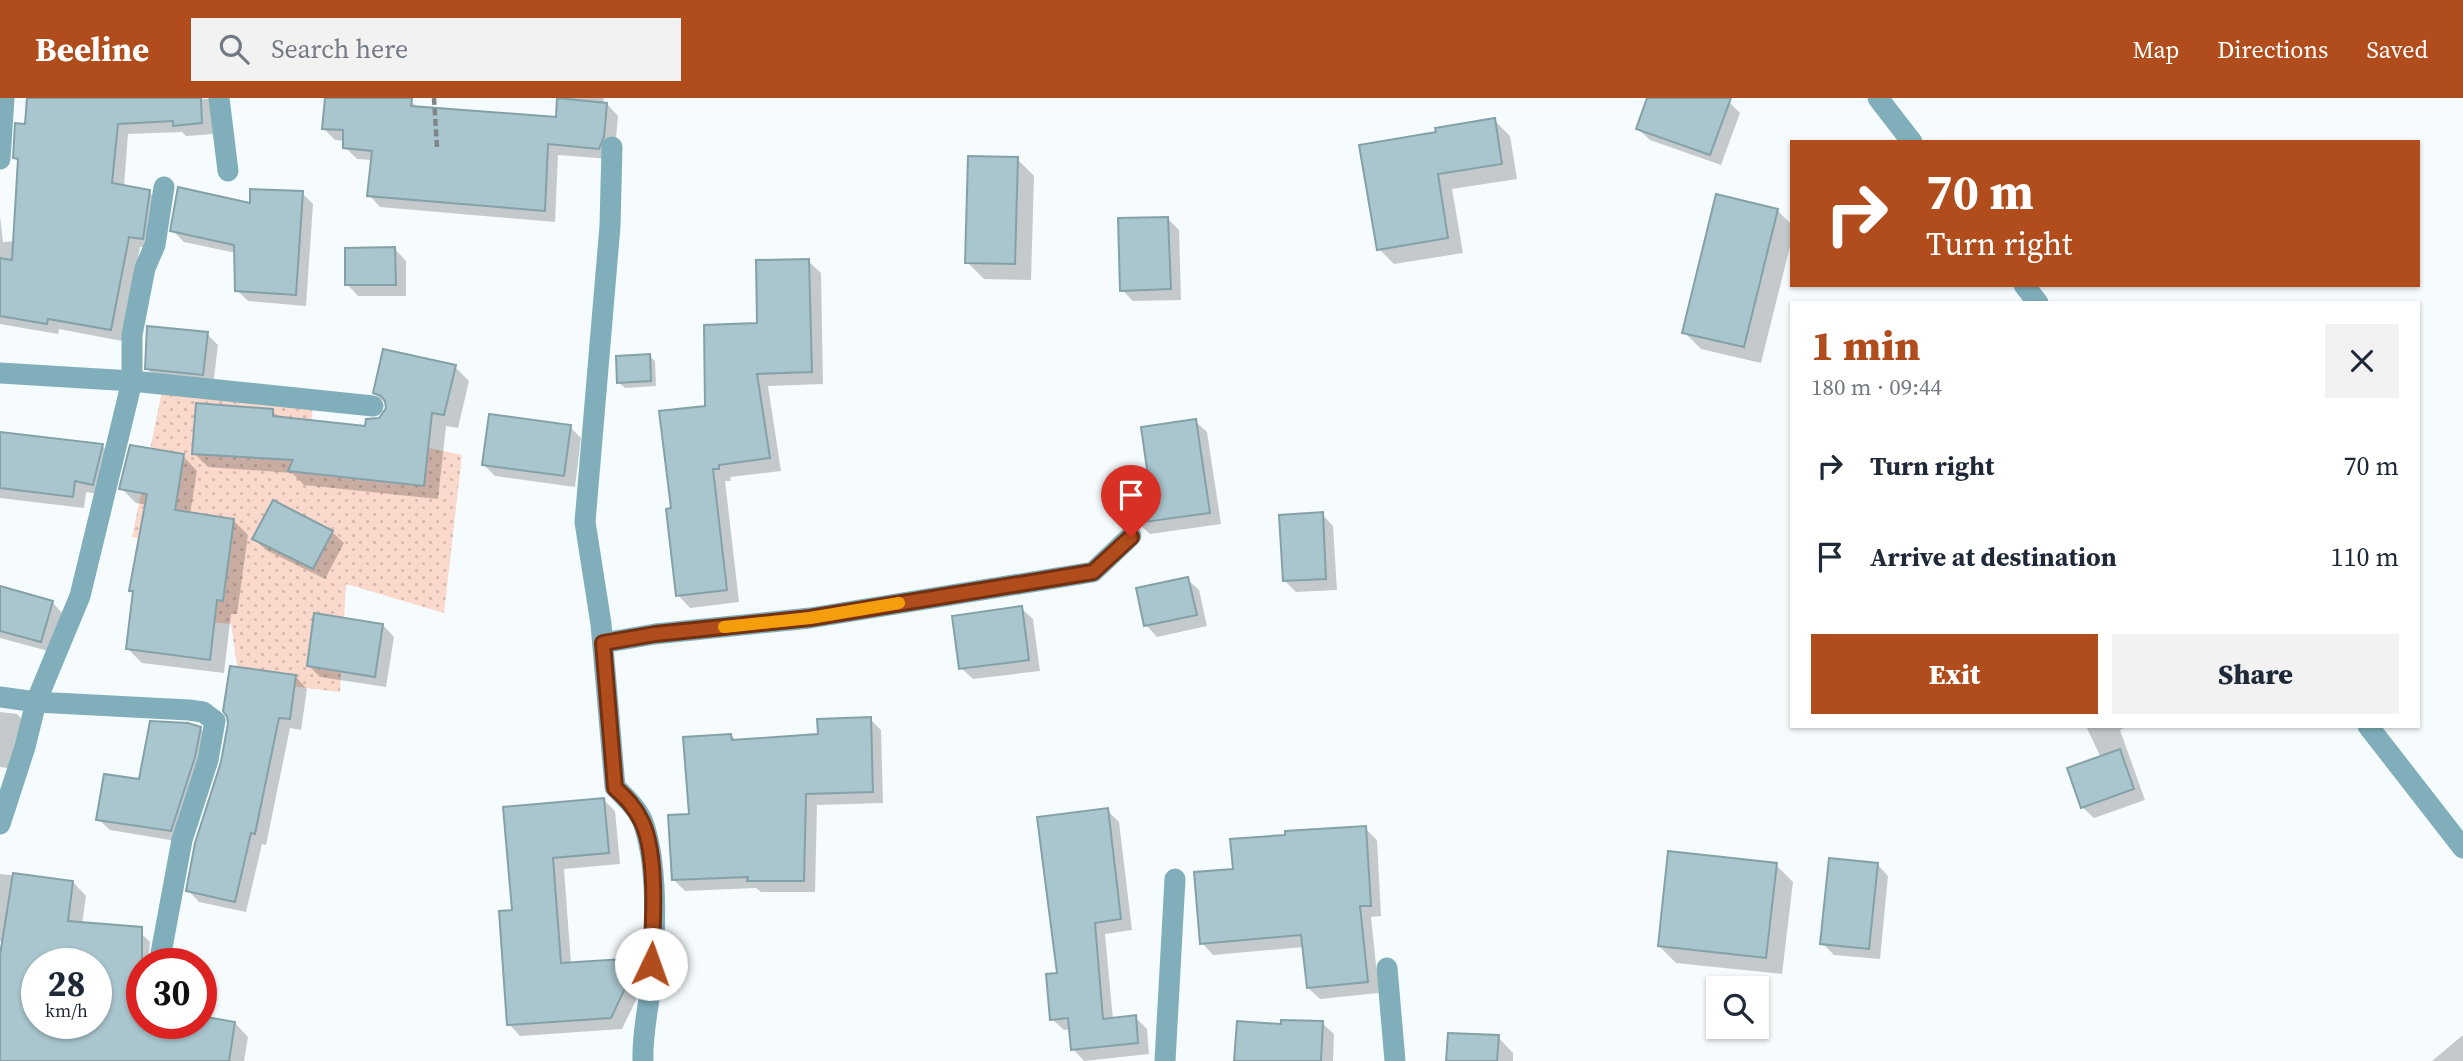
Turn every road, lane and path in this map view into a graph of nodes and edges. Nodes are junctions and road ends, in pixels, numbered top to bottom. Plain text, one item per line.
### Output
1 (4, 98) edge
2 (219, 98) edge
3 (433, 98) edge
4 (1878, 98) edge
5 (1910, 140) edge
6 (438, 147) dead end
7 (612, 147) dead end
8 (0, 159) edge
9 (228, 171) dead end
10 (164, 187) dead end
11 (2026, 287) edge
12 (2036, 301) edge
13 (0, 373) edge
14 (132, 381) junction
15 (373, 406) dead end
16 (1131, 537) dead end
17 (603, 643) junction
18 (0, 697) edge
19 (36, 702) junction
20 (2370, 728) edge
21 (0, 824) edge
22 (2463, 848) edge
23 (1175, 879) dead end
24 (162, 948) edge
25 (1387, 968) dead end
26 (643, 1061) edge
27 (1165, 1061) edge
28 (1395, 1061) edge

1 - 8 street
2 - 9 street
3 - 6 path
4 - 5 street
7 - 17 street
10 - 14 street
11 - 12 street
13 - 14 street
14 - 15 street
14 - 19 street
16 - 17 street
17 - 26 street
18 - 19 street
19 - 21 street
19 - 24 street
20 - 22 street
23 - 27 street
25 - 28 street

